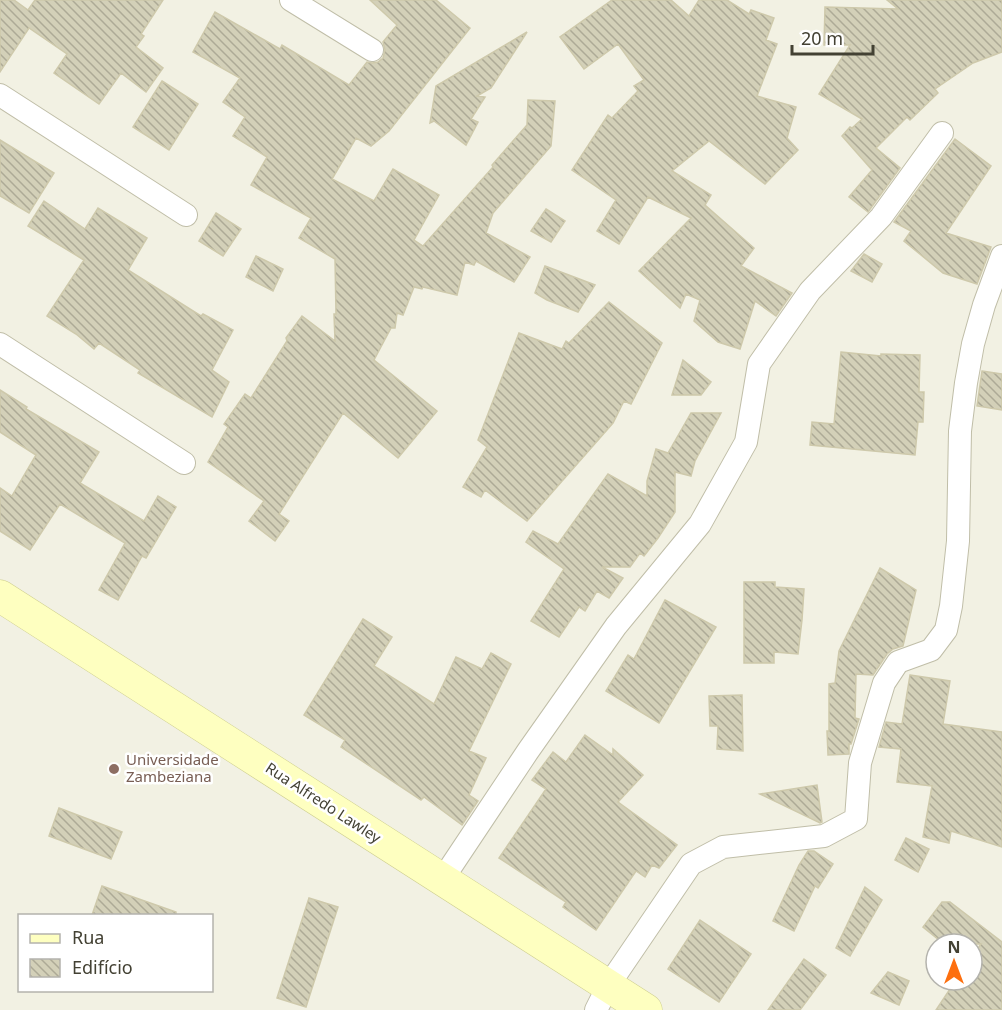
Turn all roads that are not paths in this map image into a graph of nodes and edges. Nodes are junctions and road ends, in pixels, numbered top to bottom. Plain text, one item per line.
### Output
1 (291, 0) edge
2 (372, 50) dead end
3 (0, 95) edge
4 (942, 134) dead end
5 (186, 215) dead end
6 (1002, 256) edge
7 (0, 344) edge
8 (184, 463) dead end
9 (0, 596) edge
10 (442, 880) junction
11 (602, 998) edge
12 (646, 1010) edge

1 - 2 street
3 - 5 street
4 - 10 street
6 - 11 street
7 - 8 street
9 - 10 street, Rua Alfredo Lawley
10 - 11 street, Rua Alfredo Lawley
11 - 12 street, Rua Alfredo Lawley

